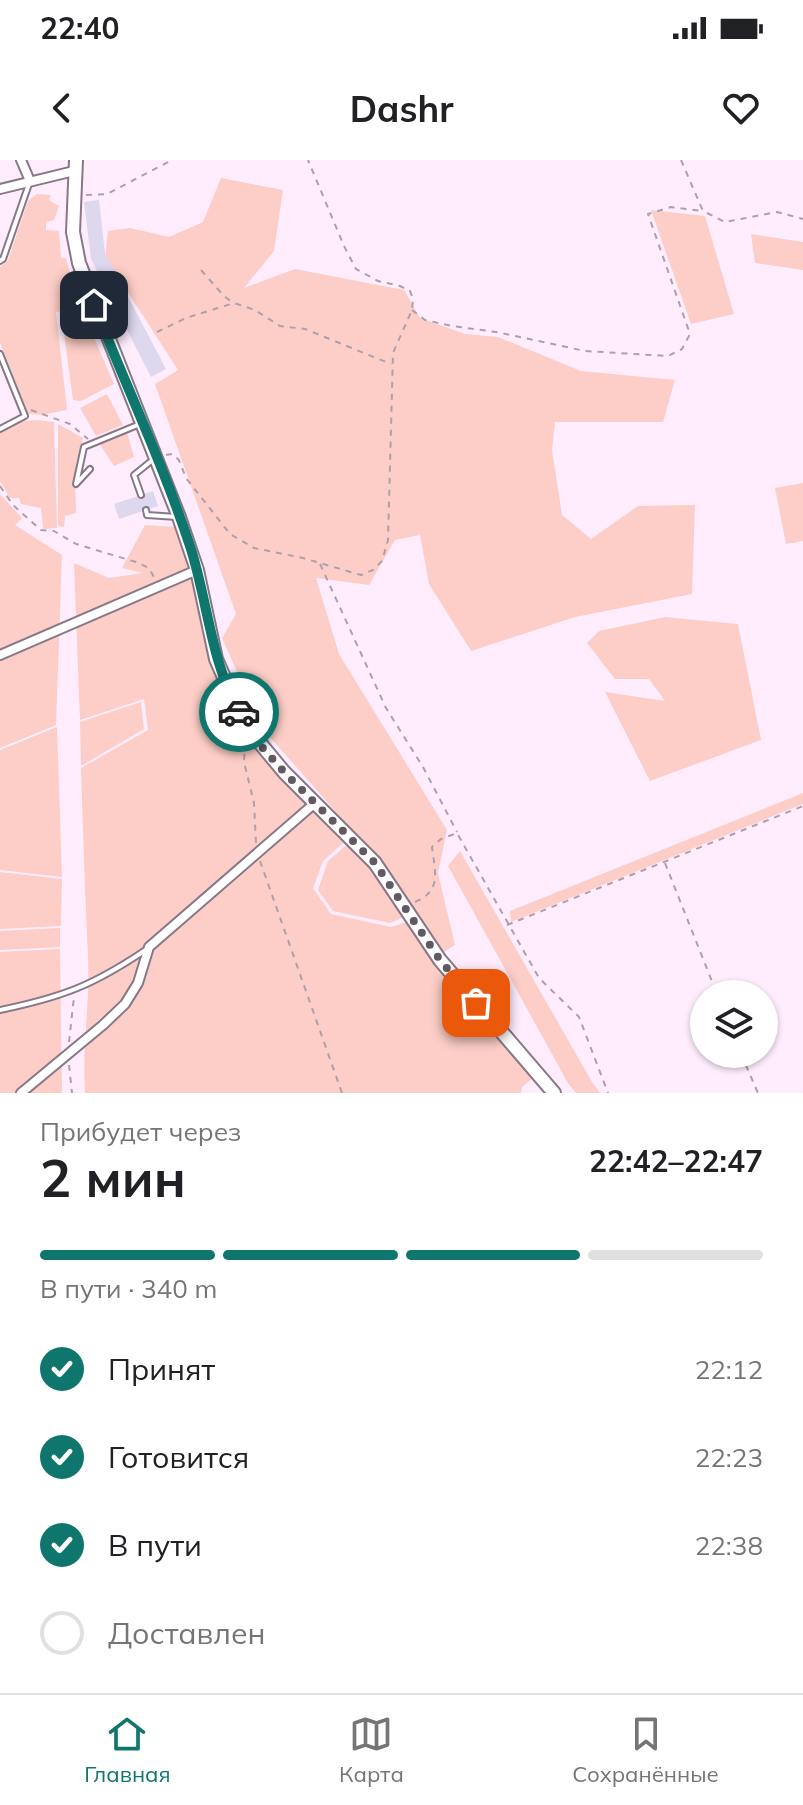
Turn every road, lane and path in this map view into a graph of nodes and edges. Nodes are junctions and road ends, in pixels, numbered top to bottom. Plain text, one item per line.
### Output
1 (21, 160) edge
2 (172, 160) edge
3 (308, 160) edge
4 (681, 160) edge
5 (75, 165) edge
6 (30, 181) junction
7 (0, 189) edge
8 (73, 196) junction
9 (703, 211) junction
10 (803, 219) edge
11 (0, 261) edge
12 (201, 270) dead end
13 (234, 303) junction
14 (412, 310) junction
15 (157, 332) dead end
16 (0, 354) edge
17 (392, 365) junction
18 (25, 416) junction
19 (142, 423) junction
20 (0, 429) edge
21 (92, 443) junction
22 (157, 456) junction
23 (90, 469) dead end
24 (0, 486) edge
25 (141, 495) dead end
26 (146, 510) dead end
27 (179, 517) junction
28 (320, 562) junction
29 (197, 570) junction
30 (159, 587) junction
31 (0, 655) edge
32 (245, 721) junction
33 (315, 803) junction
34 (803, 806) edge
35 (457, 833) junction
36 (257, 853) junction
37 (664, 862) junction
38 (405, 907) junction
39 (507, 925) junction
40 (149, 947) junction
41 (711, 980) edge
42 (0, 1010) edge
43 (747, 1068) edge
44 (21, 1093) edge
45 (342, 1093) edge
46 (554, 1093) edge
47 (608, 1093) edge
48 (758, 1093) edge

1 - 6 street
2 - 8 path
3 - 14 path
4 - 9 path
5 - 6 street
5 - 8 street
6 - 7 street
6 - 11 lane
8 - 19 street
9 - 10 path
9 - 14 path
12 - 13 path
13 - 15 path
13 - 17 path
14 - 17 path
16 - 18 lane
17 - 28 path
18 - 20 lane
18 - 21 path
19 - 21 lane
19 - 22 street
21 - 23 lane
22 - 25 lane
22 - 27 street
22 - 28 path
24 - 30 path
26 - 27 lane
27 - 29 street
28 - 35 path
29 - 30 street
29 - 32 street
30 - 31 street
32 - 33 street
32 - 36 path
33 - 36 street
33 - 38 street
34 - 37 path
35 - 38 path
35 - 39 path
36 - 40 street
36 - 45 path
37 - 39 path
37 - 41 path
38 - 46 street
39 - 47 path
40 - 42 lane
40 - 44 street
43 - 48 path

